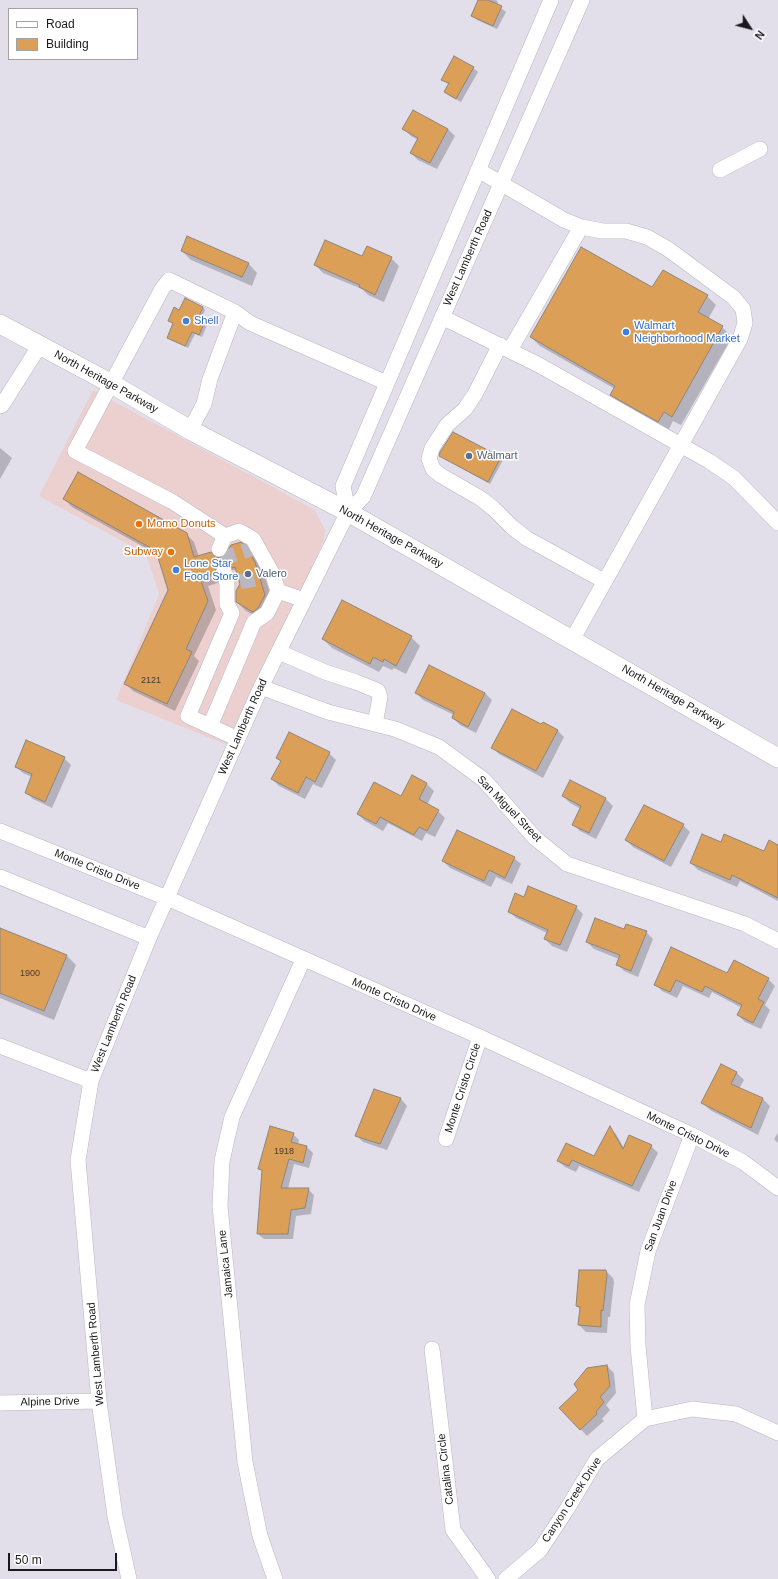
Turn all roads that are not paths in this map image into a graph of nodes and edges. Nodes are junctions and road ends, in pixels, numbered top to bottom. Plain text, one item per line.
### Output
1 (551, 0) edge
2 (582, 0) edge
3 (760, 149) dead end
4 (478, 170) junction
5 (720, 170) dead end
6 (501, 184) junction
7 (581, 227) junction
8 (235, 312) junction
9 (442, 317) junction
10 (0, 324) edge
11 (40, 345) junction
12 (505, 347) junction
13 (387, 383) junction
14 (112, 384) junction
15 (0, 406) edge
16 (190, 430) junction
17 (681, 444) junction
18 (348, 512) junction
19 (778, 523) edge
20 (224, 571) dead end
21 (604, 581) junction
22 (278, 591) junction
23 (304, 600) junction
24 (232, 613) junction
25 (254, 622) junction
26 (572, 640) junction
27 (279, 652) junction
28 (261, 687) junction
29 (375, 724) junction
30 (210, 726) junction
31 (238, 739) junction
32 (778, 758) edge
33 (0, 831) edge
34 (0, 876) edge
35 (167, 898) junction
36 (149, 938) junction
37 (778, 941) edge
38 (303, 960) junction
39 (480, 1037) junction
40 (0, 1046) edge
41 (90, 1081) junction
42 (692, 1135) junction
43 (446, 1139) dead end
44 (778, 1188) edge
45 (432, 1349) dead end
46 (100, 1401) junction
47 (0, 1403) edge
48 (645, 1419) junction
49 (778, 1433) edge
50 (129, 1579) edge
51 (276, 1579) edge
52 (488, 1579) edge
53 (506, 1579) edge

1 - 4 street
2 - 6 street, West Lamberth Road
3 - 5 street
4 - 6 street
4 - 13 street
6 - 7 street
6 - 9 street, West Lamberth Road
7 - 12 street
7 - 17 street
8 - 13 street
8 - 14 street
8 - 16 street
9 - 12 street
9 - 18 street, West Lamberth Road
10 - 11 main road, North Heritage Parkway
11 - 14 main road, North Heritage Parkway
11 - 15 street
12 - 17 street
12 - 21 street
13 - 18 street
14 - 16 main road, North Heritage Parkway
14 - 22 street
16 - 18 main road, North Heritage Parkway
17 - 19 street
17 - 21 street
18 - 23 street, West Lamberth Road
18 - 26 main road, North Heritage Parkway
20 - 24 street
21 - 26 street
22 - 23 street
22 - 25 street
23 - 27 street, West Lamberth Road
24 - 25 street
24 - 30 street
25 - 30 street
26 - 32 main road, North Heritage Parkway
27 - 28 street, West Lamberth Road
27 - 29 street
28 - 29 street, San Miguel Street
28 - 31 street, West Lamberth Road
29 - 37 street, San Miguel Street
30 - 31 street
31 - 35 street, West Lamberth Road
33 - 35 street, Monte Cristo Drive
34 - 36 street
35 - 36 street, West Lamberth Road
35 - 38 street, Monte Cristo Drive
36 - 41 street, West Lamberth Road
38 - 39 street, Monte Cristo Drive
38 - 51 street, Jamaica Lane
39 - 42 street, Monte Cristo Drive
39 - 43 street, Monte Cristo Circle
40 - 41 street
41 - 46 street, West Lamberth Road
42 - 44 street, Monte Cristo Drive
42 - 48 street, San Juan Drive
45 - 52 street, Catalina Circle
46 - 47 street, Alpine Drive
46 - 50 street, West Lamberth Road
48 - 49 street, Canyon Creek Drive
48 - 53 street, Canyon Creek Drive

